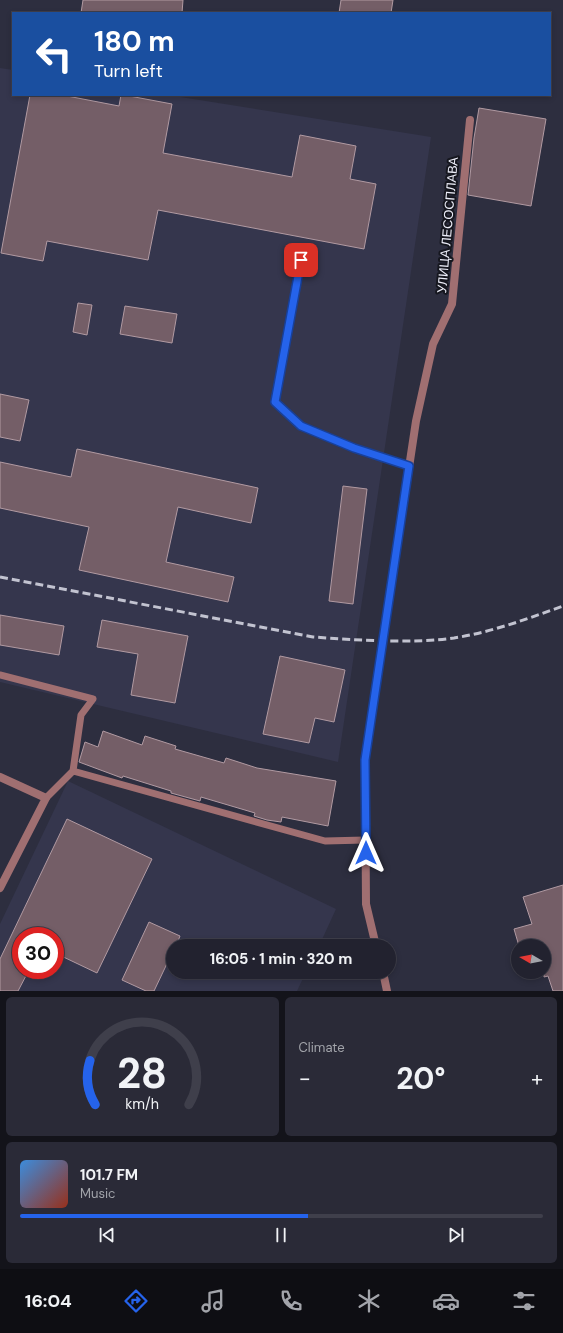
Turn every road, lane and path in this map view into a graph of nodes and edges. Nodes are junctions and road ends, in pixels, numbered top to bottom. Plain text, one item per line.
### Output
1 (470, 120) dead end
2 (301, 260) dead end
3 (409, 466) junction
4 (0, 675) edge
5 (73, 771) junction
6 (0, 777) edge
7 (46, 798) junction
8 (365, 840) junction
9 (0, 888) edge
10 (374, 939) edge
11 (384, 979) edge
12 (387, 991) edge

1 - 3 street, УЛИЦА ЛЕСОСПЛАВА
2 - 3 lane
3 - 8 street, УЛИЦА ЛЕСОСПЛАВА
4 - 5 lane
5 - 7 lane
5 - 8 lane
6 - 7 street
7 - 9 street
8 - 10 street, УЛИЦА ЛЕСОСПЛАВА
11 - 12 street

